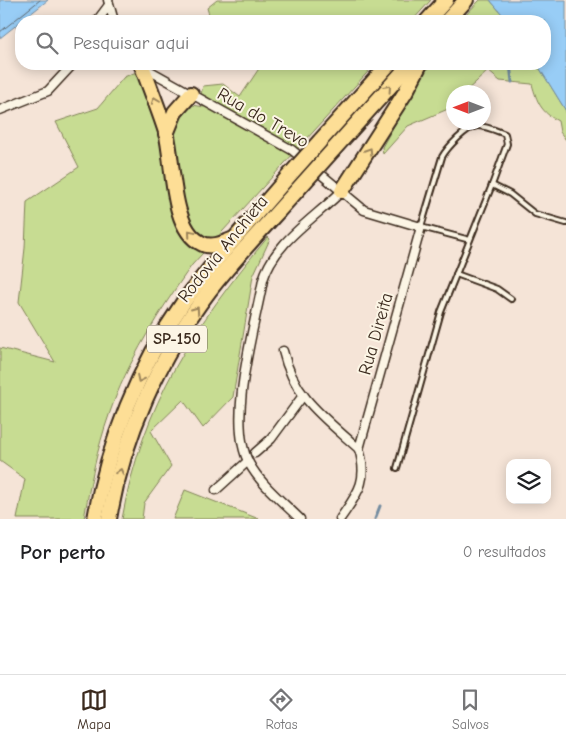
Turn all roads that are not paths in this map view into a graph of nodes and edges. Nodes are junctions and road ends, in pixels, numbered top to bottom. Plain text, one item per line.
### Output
1 (466, 0) edge
2 (109, 3) edge
3 (443, 3) edge
4 (101, 15) edge
5 (432, 15) edge
6 (453, 15) edge
7 (67, 70) edge
8 (143, 70) edge
9 (150, 70) edge
10 (384, 70) edge
11 (405, 70) edge
12 (417, 70) edge
13 (191, 94) junction
14 (0, 110) edge
15 (166, 134) junction
16 (492, 185) junction
17 (342, 191) junction
18 (566, 223) edge
19 (422, 228) junction
20 (234, 239) junction
21 (470, 240) junction
22 (456, 274) junction
23 (510, 299) dead end
24 (283, 351) dead end
25 (302, 397) junction
26 (359, 449) junction
27 (255, 453) dead end
28 (248, 461) junction
29 (397, 468) dead end
30 (216, 490) dead end
31 (95, 519) edge
32 (108, 519) edge
33 (300, 519) edge
34 (340, 519) edge

1 - 6 highway
2 - 4 street
3 - 5 highway
7 - 14 street
15 -> 8 highway
9 - 13 street, Rua do Trevo
10 - 20 highway, Rodovia Anchieta / SP-150, bridge
32 -> 11 highway, Rodovia Anchieta / SP-150, bridge
17 -> 12 highway
13 - 15 highway
13 - 17 street, Rua do Trevo
20 -> 15 highway
16 - 18 lane
16 - 19 lane
16 - 21 lane
17 - 19 street, Rua do Trevo
17 - 28 street
19 - 21 lane
19 - 26 street, Rua Direita
20 -> 31 highway, Rodovia Anchieta / SP-150
21 - 22 lane
22 - 23 lane
22 - 29 lane
24 - 25 street
25 - 26 street
25 - 27 street
26 - 34 street
28 - 30 street
28 - 33 street

